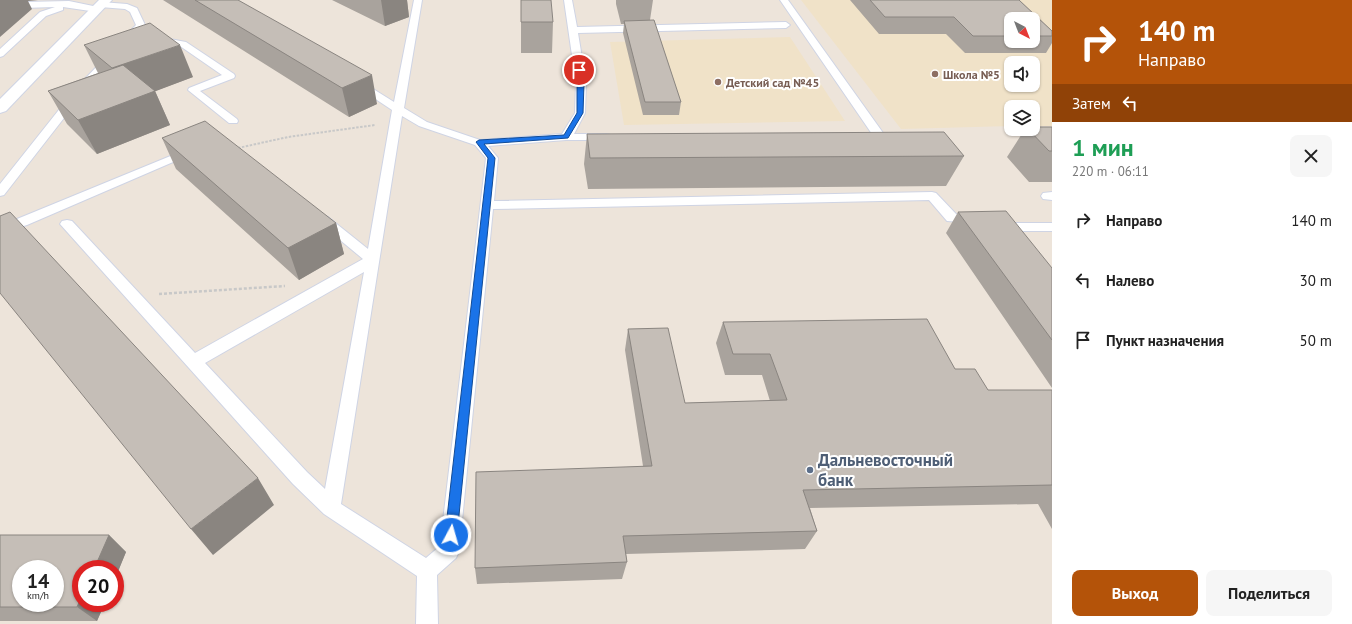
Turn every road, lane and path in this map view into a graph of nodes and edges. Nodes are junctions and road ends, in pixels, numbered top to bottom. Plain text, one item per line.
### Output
1 (418, 0) edge
2 (568, 0) edge
3 (784, 0) edge
4 (69, 4) junction
5 (101, 5) edge
6 (0, 8) edge
7 (786, 25) dead end
8 (147, 30) junction
9 (573, 30) junction
10 (0, 54) edge
11 (351, 80) edge
12 (0, 108) edge
13 (397, 116) junction
14 (233, 121) dead end
15 (566, 137) junction
16 (621, 137) edge
17 (856, 137) edge
18 (479, 142) junction
19 (199, 147) edge
20 (235, 149) edge
21 (0, 192) edge
22 (487, 206) junction
23 (313, 212) edge
24 (67, 224) dead end
25 (997, 225) junction
26 (1052, 227) edge
27 (0, 229) edge
28 (1023, 246) edge
29 (373, 260) junction
30 (287, 286) dead end
31 (132, 295) junction
32 (193, 362) junction
33 (331, 508) junction
34 (427, 571) junction
35 (427, 624) edge

1 - 13 lane
2 - 9 lane
3 - 17 lane
4 - 5 lane
4 - 6 lane
4 - 10 lane
5 - 8 lane
5 - 12 main road
7 - 9 lane
8 - 14 lane
8 - 21 lane
9 - 15 lane
11 - 13 lane
13 - 18 lane
13 - 20 path
13 - 29 lane
15 - 16 lane
15 - 18 lane
18 - 22 lane
19 - 27 lane
22 - 25 lane
22 - 34 lane
23 - 29 lane
24 - 31 lane
25 - 26 lane
25 - 28 lane
29 - 32 lane
29 - 33 lane
30 - 31 path
31 - 32 lane
32 - 33 lane
33 - 34 lane
34 - 35 lane

